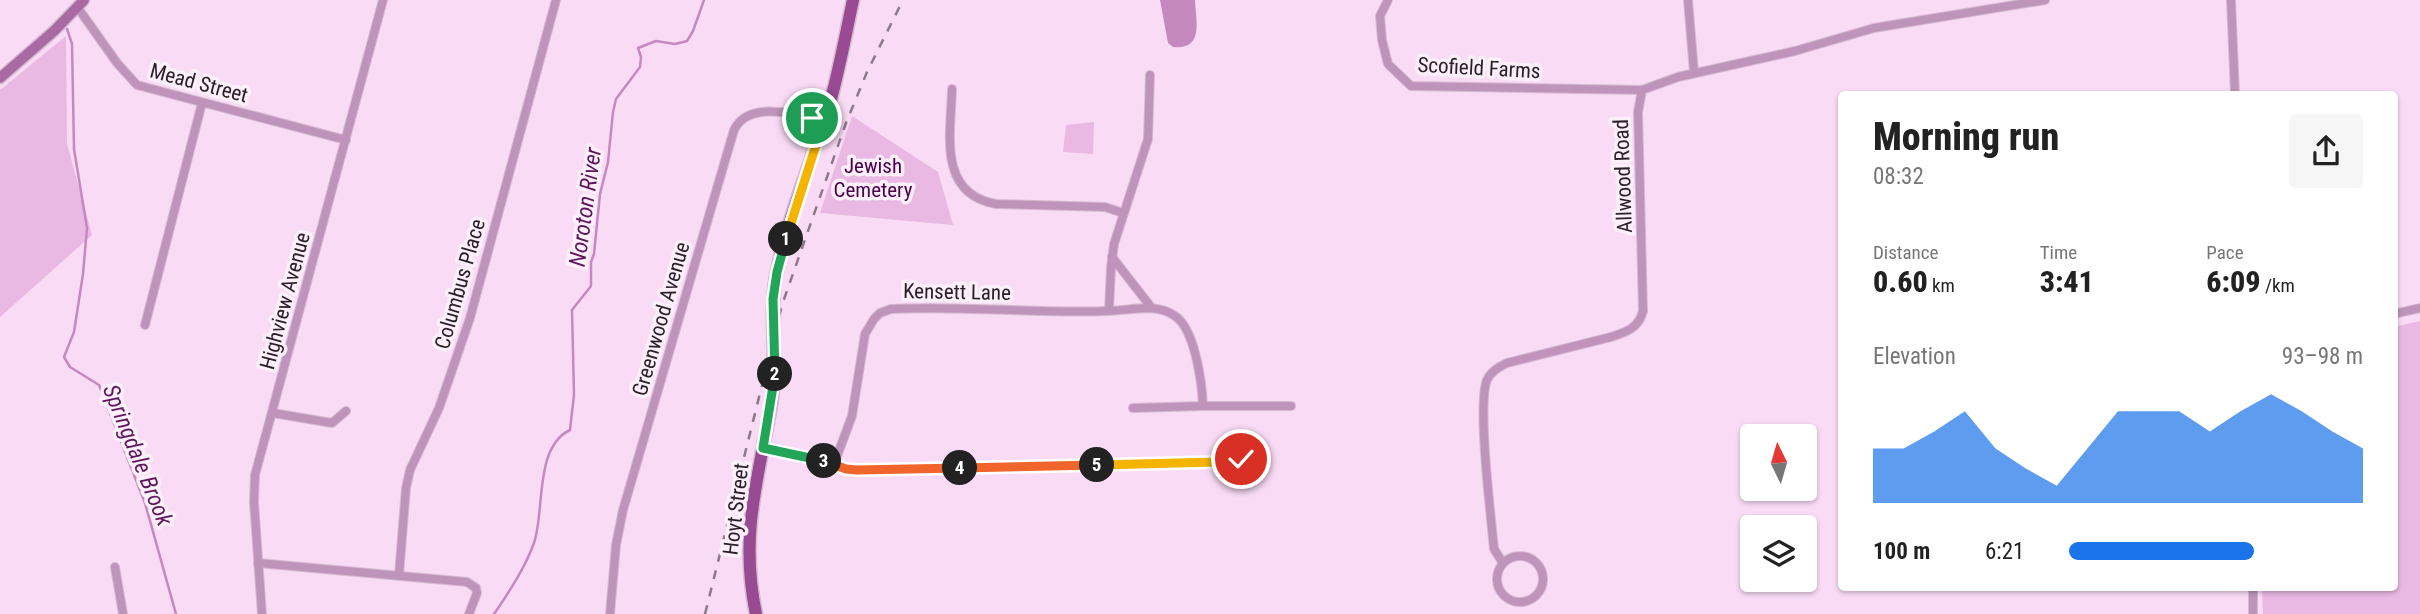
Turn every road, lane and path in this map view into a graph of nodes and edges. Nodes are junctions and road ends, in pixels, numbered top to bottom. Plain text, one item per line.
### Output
1 (383, 0) edge
2 (556, 0) edge
3 (853, 0) edge
4 (1388, 0) edge
5 (1688, 0) edge
6 (2045, 0) edge
7 (2231, 0) edge
8 (81, 4) edge
9 (1694, 72) junction
10 (1150, 75) dead end
11 (0, 78) edge
12 (952, 89) dead end
13 (1642, 90) junction
14 (2235, 91) edge
15 (202, 103) junction
16 (824, 120) junction
17 (346, 139) junction
18 (1123, 213) junction
19 (1112, 257) junction
20 (1151, 307) junction
21 (2420, 308) edge
22 (1110, 311) junction
23 (2398, 313) edge
24 (145, 325) dead end
25 (1203, 406) junction
26 (1291, 406) dead end
27 (1132, 408) dead end
28 (346, 411) dead end
29 (274, 412) junction
30 (763, 448) junction
31 (1241, 459) dead end
32 (834, 464) junction
33 (258, 563) junction
34 (1503, 563) junction
35 (115, 567) dead end
36 (399, 575) junction
37 (2253, 591) edge
38 (123, 614) edge
39 (262, 614) edge
40 (469, 614) edge
41 (610, 614) edge
42 (756, 614) edge
43 (2253, 614) edge

1 - 17 street, Highview Avenue
2 - 36 street, Columbus Place
3 - 16 main road, Hoyt Street
4 - 13 street, Scofield Farms
5 - 9 street
6 - 9 street, Allwood Road
7 - 14 street
8 - 11 main road
8 - 15 street, Mead Street
9 - 13 street, Allwood Road
10 - 18 street
12 - 18 street
13 - 34 street, Allwood Road
15 - 17 street, Mead Street
15 - 24 street
16 - 30 main road, Hoyt Street
16 - 41 street, Greenwood Avenue
17 - 29 street, Highview Avenue
18 - 19 street
19 - 20 street
19 - 22 street
20 - 22 street, Kensett Lane
20 - 25 street
21 - 23 street
22 - 32 street, Kensett Lane
25 - 26 street
25 - 27 street
28 - 29 street
29 - 33 street, Highview Avenue
30 - 32 street
30 - 42 main road, Hoyt Street
31 - 32 street
33 - 36 street
33 - 39 street, Highview Avenue
34 - 34 street, Allwood Road
35 - 38 street
36 - 40 street
37 - 43 street

